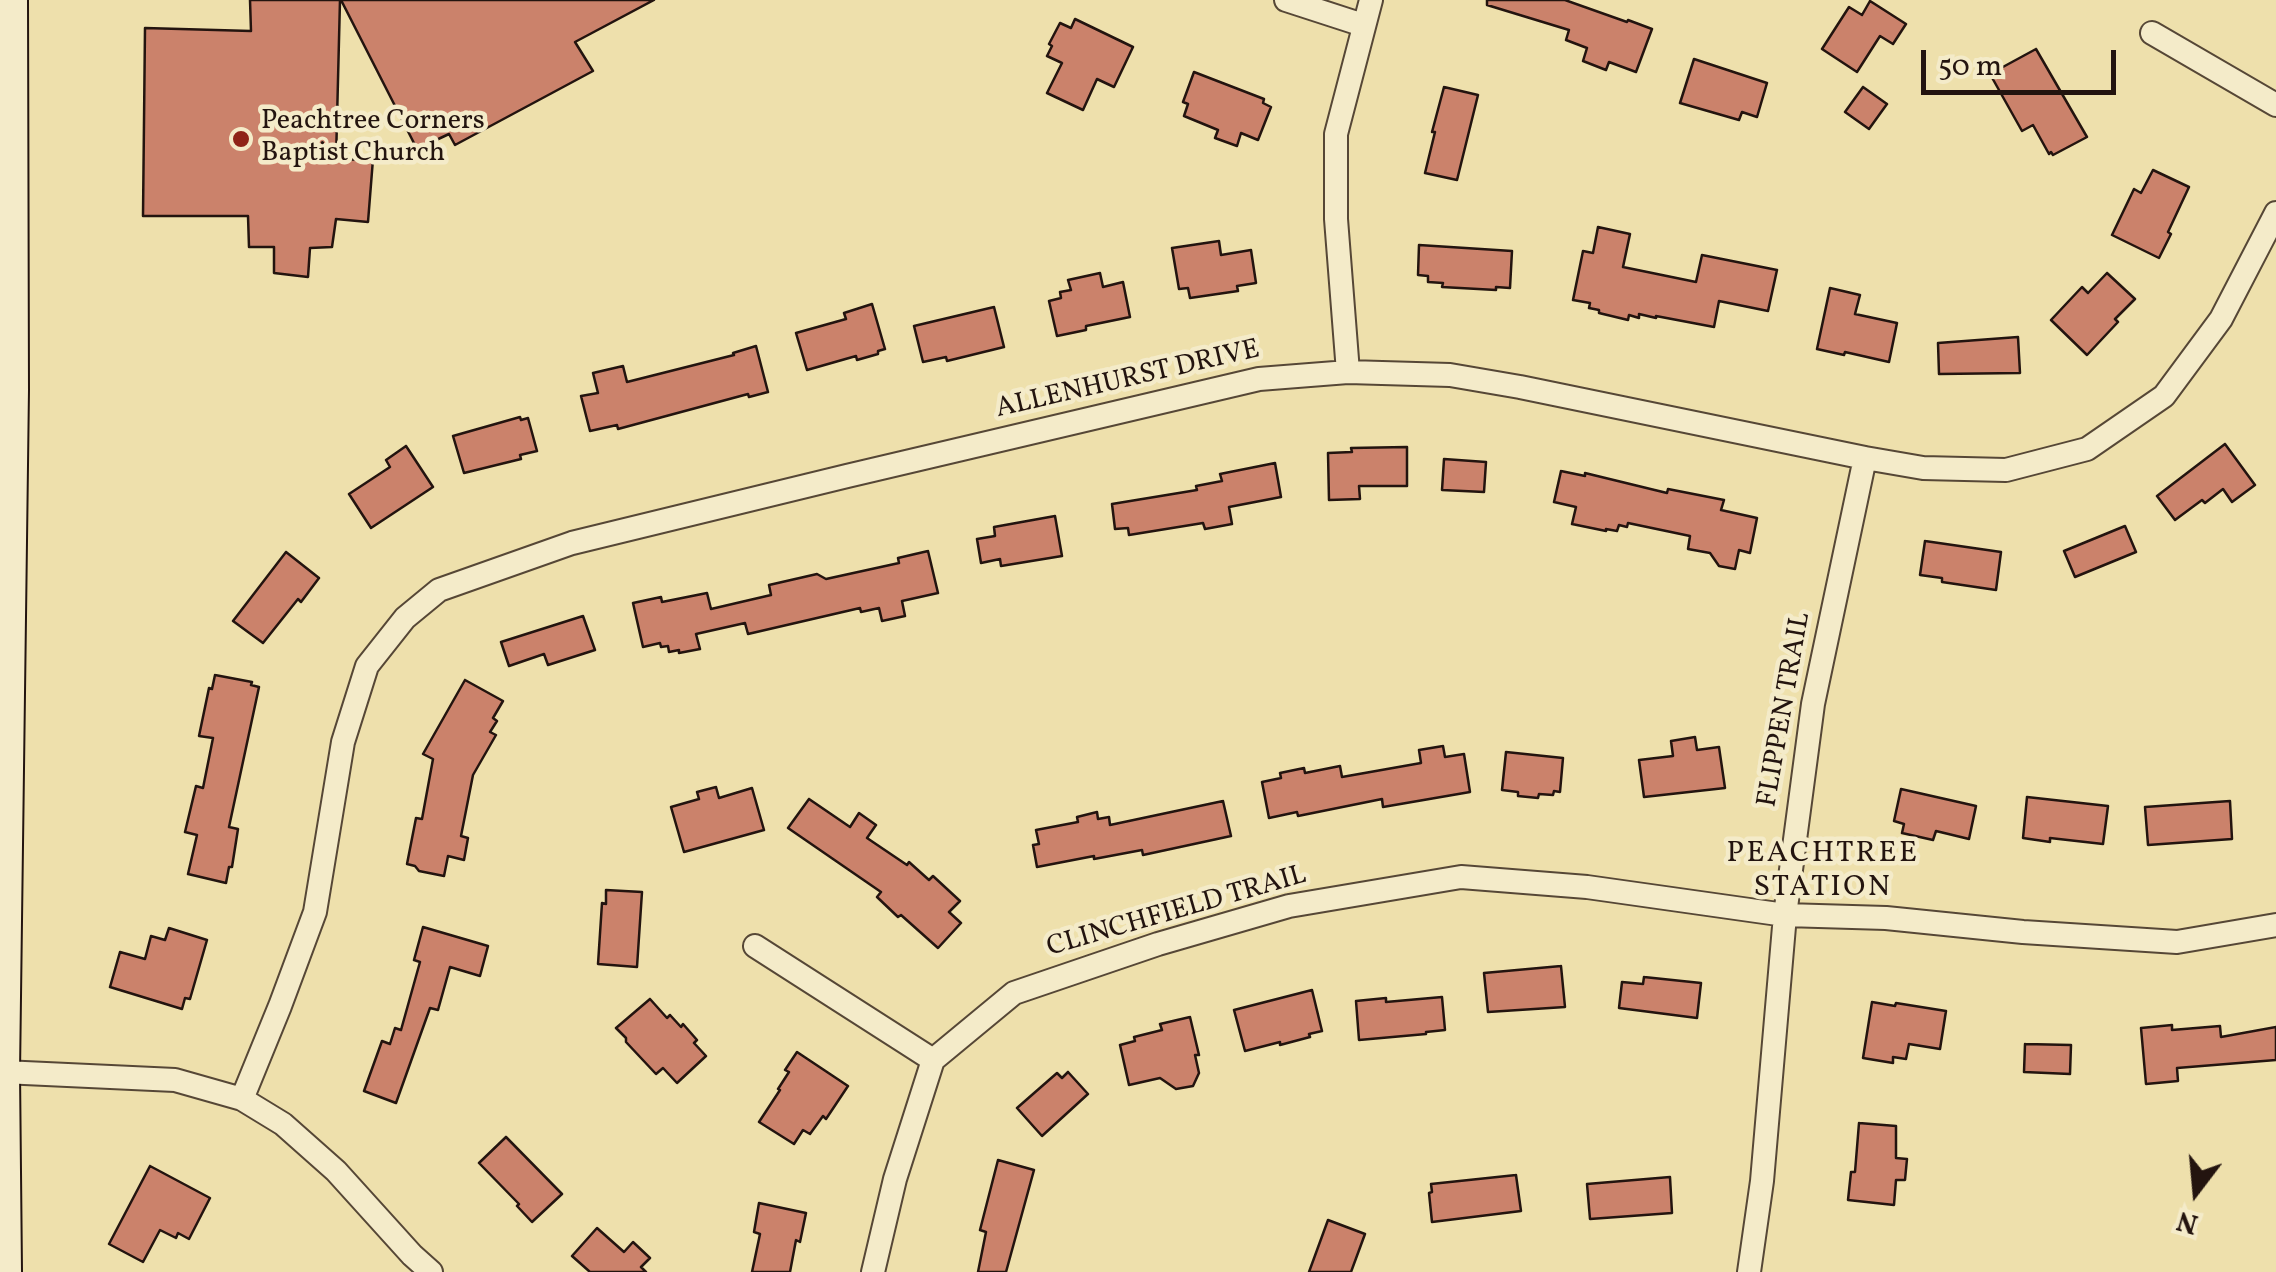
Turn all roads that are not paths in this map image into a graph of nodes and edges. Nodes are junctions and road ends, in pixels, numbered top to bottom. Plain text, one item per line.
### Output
1 (11, 0) edge
2 (1286, 0) edge
3 (1371, 0) edge
4 (1363, 25) junction
5 (2152, 32) dead end
6 (2276, 105) edge
7 (2276, 213) edge
8 (1348, 372) junction
9 (1865, 458) junction
10 (1785, 915) junction
11 (2276, 924) edge
12 (755, 946) dead end
13 (933, 1060) junction
14 (3, 1072) junction
15 (242, 1099) junction
16 (3, 1251) edge
17 (405, 1263) edge
18 (431, 1272) edge
19 (873, 1272) edge
20 (1749, 1272) edge

1 - 14 street
2 - 4 street
3 - 4 street
4 - 8 street
5 - 6 street
7 - 9 street, ALLENHURST DRIVE
8 - 9 street, ALLENHURST DRIVE
8 - 15 street, ALLENHURST DRIVE
9 - 10 street, FLIPPEN TRAIL
10 - 11 street, CLINCHFIELD TRAIL
10 - 13 street, CLINCHFIELD TRAIL
10 - 20 street, FLIPPEN TRAIL
12 - 13 street
13 - 19 street
14 - 15 street
14 - 16 street
15 - 17 street
17 - 18 street

